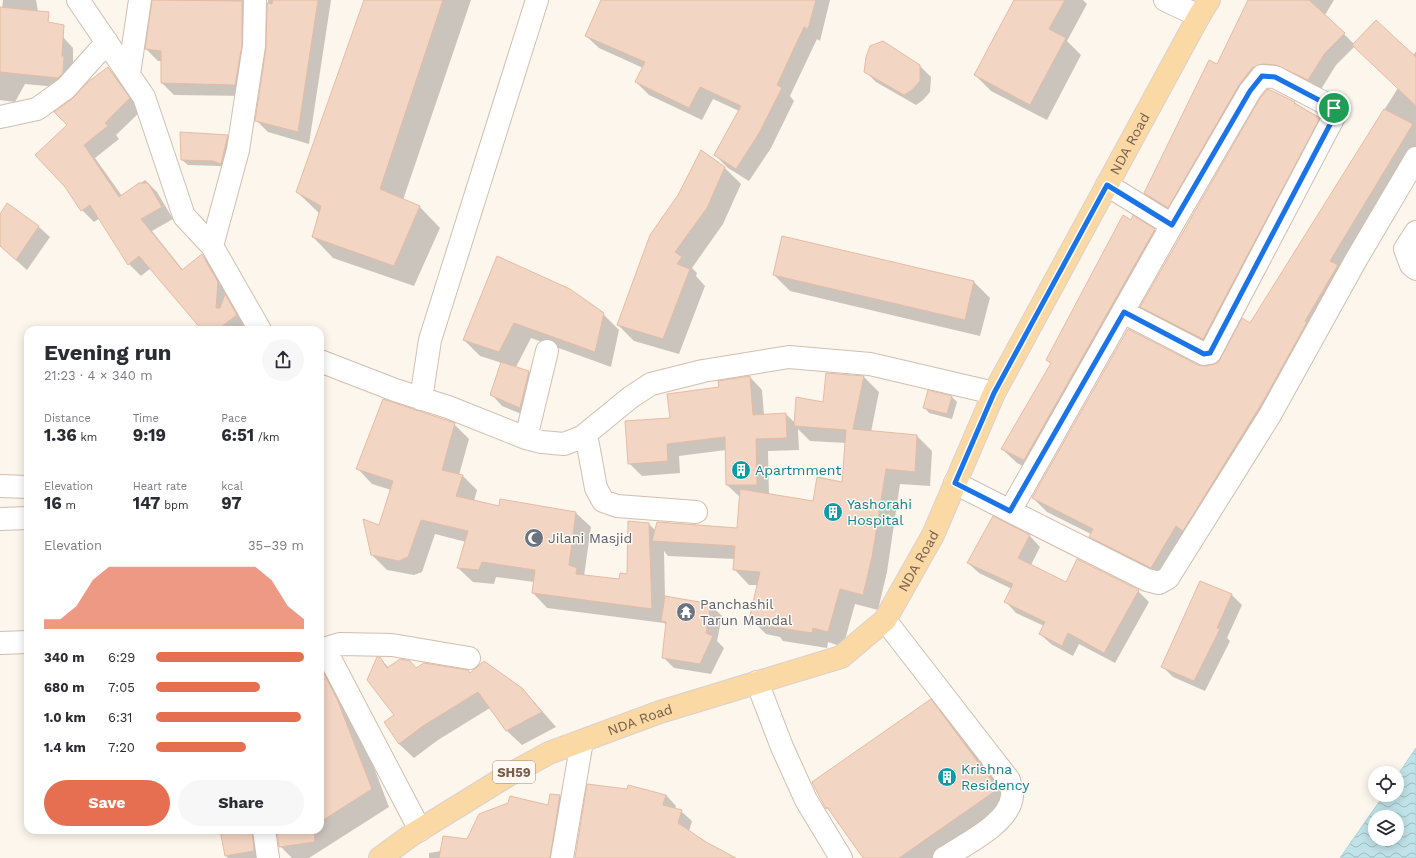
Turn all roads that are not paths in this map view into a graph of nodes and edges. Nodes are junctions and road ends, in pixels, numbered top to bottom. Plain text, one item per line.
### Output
1 (78, 0) edge
2 (140, 0) edge
3 (255, 0) edge
4 (537, 0) edge
5 (1165, 0) edge
6 (1204, 8) edge
7 (108, 42) junction
8 (129, 74) junction
9 (0, 117) edge
10 (1416, 158) edge
11 (1107, 185) junction
12 (1172, 225) junction
13 (1416, 232) edge
14 (212, 246) junction
15 (1416, 269) edge
16 (1124, 312) junction
17 (258, 326) edge
18 (547, 351) dead end
19 (324, 363) edge
20 (994, 393) junction
21 (421, 399) junction
22 (586, 434) junction
23 (526, 438) junction
24 (955, 483) junction
25 (0, 486) edge
26 (24, 487) edge
27 (1010, 511) junction
28 (696, 512) dead end
29 (24, 518) edge
30 (0, 519) edge
31 (885, 620) junction
32 (24, 642) edge
33 (0, 643) edge
34 (324, 649) edge
35 (324, 651) edge
36 (468, 658) dead end
37 (757, 682) junction
38 (582, 741) junction
39 (420, 830) junction
40 (265, 834) edge
41 (268, 858) edge
42 (380, 858) edge
43 (562, 858) edge
44 (841, 858) edge
45 (944, 858) edge

1 - 7 street
2 - 8 street
3 - 14 street
4 - 21 street
5 - 6 street
6 - 11 main road, NDA Road / SH59
7 - 8 street
7 - 9 street
8 - 14 street
10 - 27 street
11 - 12 street
11 - 20 main road, NDA Road / SH59
12 - 16 street
12 - 16 street
13 - 15 street
14 - 17 street
16 - 27 street
18 - 23 street
19 - 21 street
20 - 22 street
20 - 24 main road, NDA Road / SH59
21 - 23 street
22 - 23 street
22 - 28 street
24 - 27 street
24 - 31 main road, NDA Road / SH59
25 - 26 street
29 - 30 street
31 - 37 main road, NDA Road / SH59
31 - 45 street
32 - 33 street
34 - 36 street
35 - 39 street
37 - 38 main road, NDA Road / SH59
37 - 44 street
38 - 39 main road, NDA Road / SH59
38 - 43 street
39 - 42 main road, NDA Road / SH59
40 - 41 street

